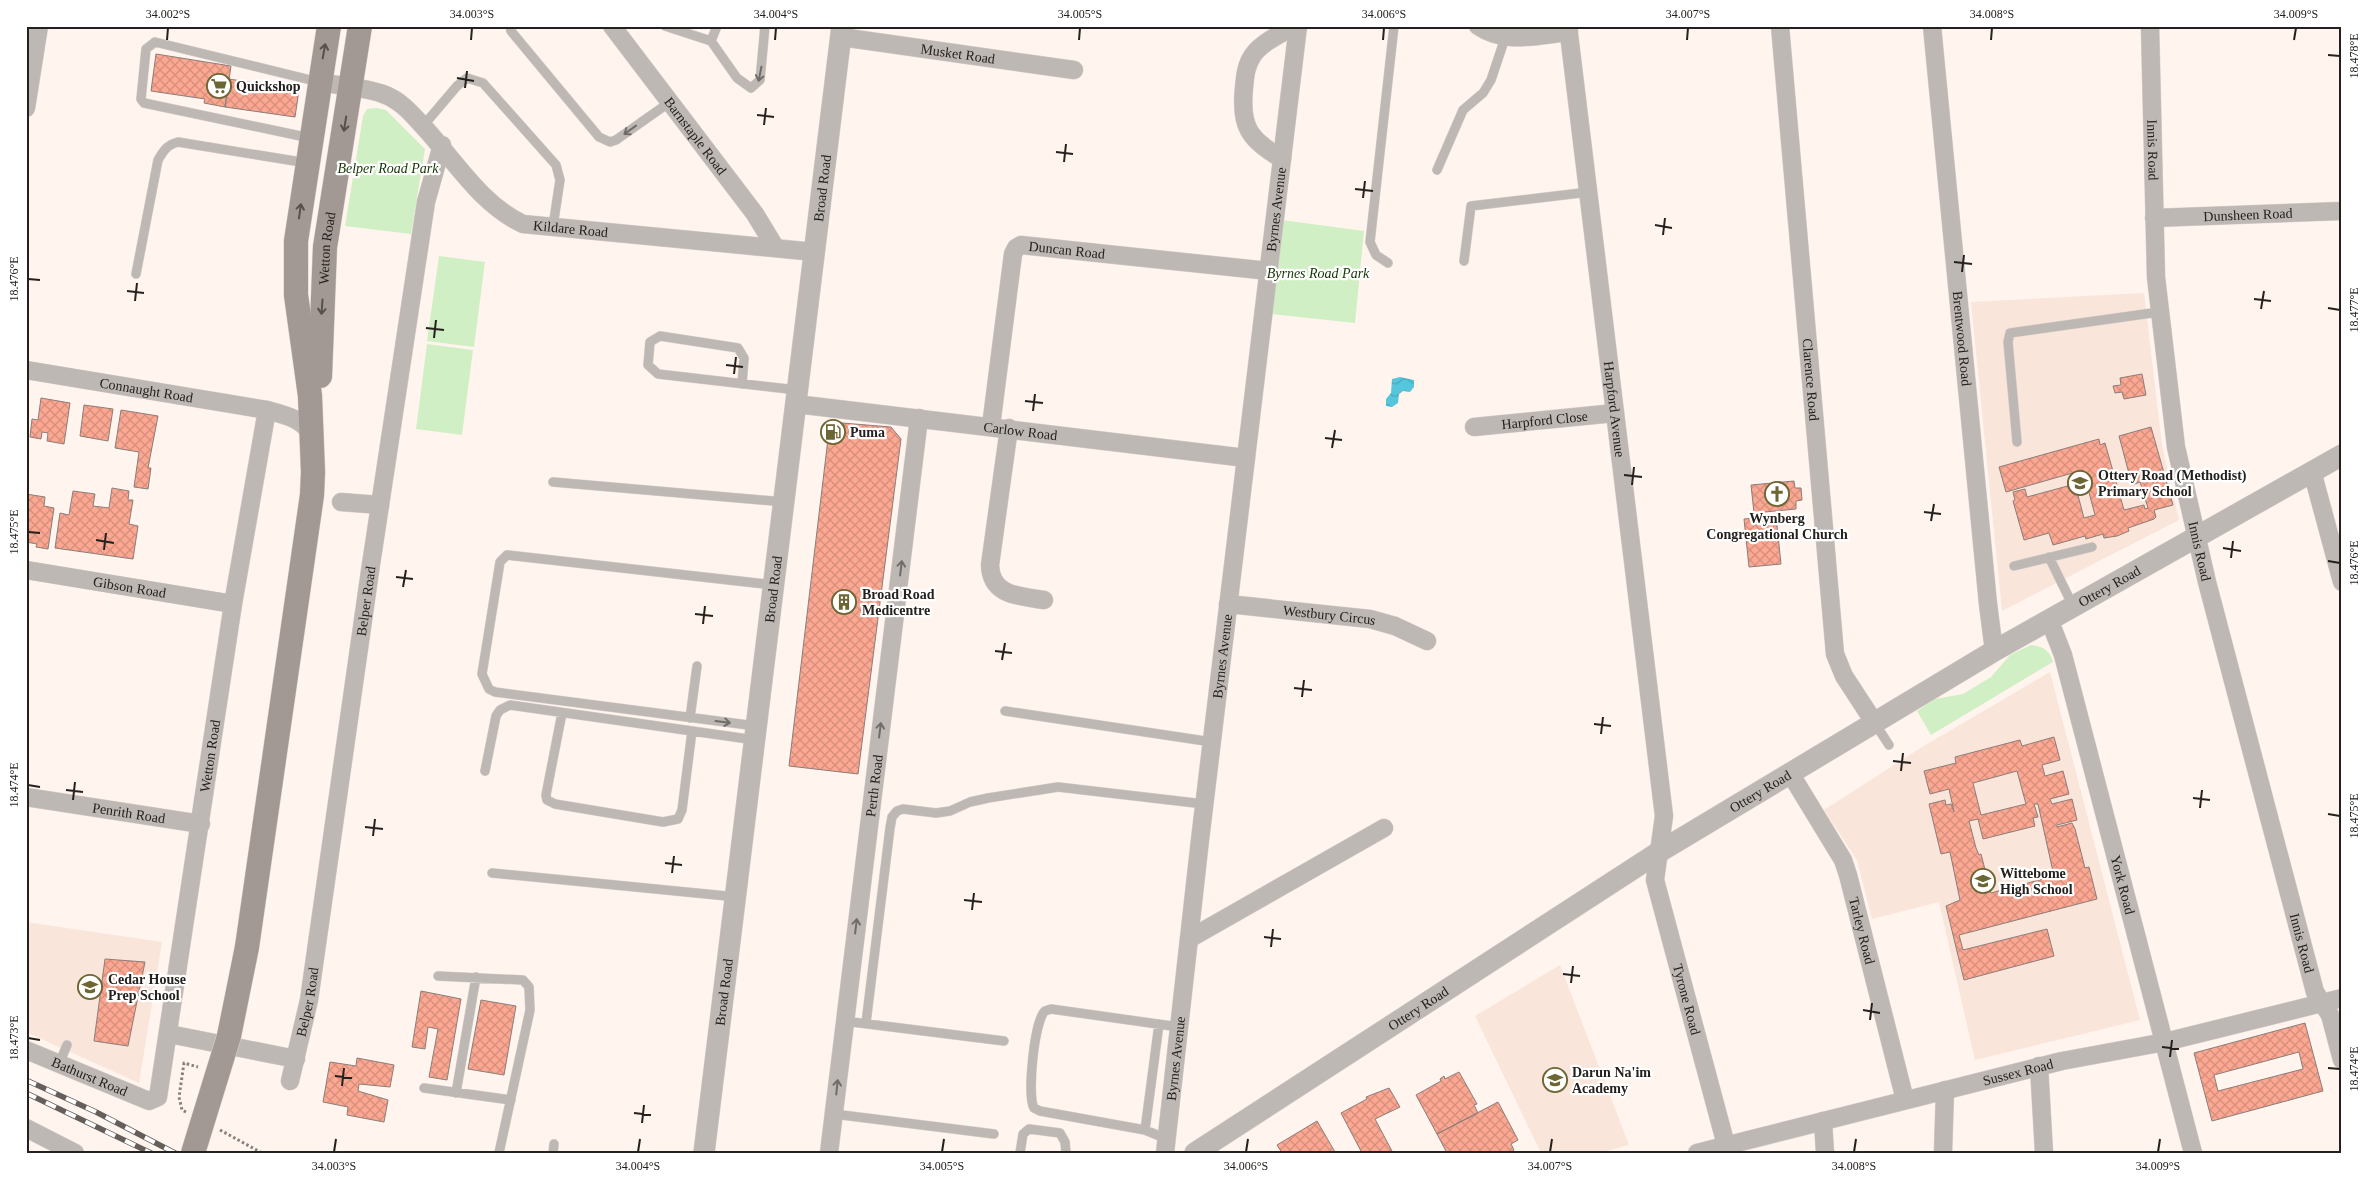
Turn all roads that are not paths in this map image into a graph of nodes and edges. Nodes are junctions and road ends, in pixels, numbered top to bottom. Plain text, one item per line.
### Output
1 (39, 26) edge
2 (328, 26) edge
3 (360, 26) edge
4 (510, 26) edge
5 (612, 26) edge
6 (665, 26) edge
7 (718, 26) edge
8 (765, 26) edge
9 (1296, 26) edge
10 (1394, 26) edge
11 (1478, 26) edge
12 (1780, 26) edge
13 (1932, 26) edge
14 (2150, 26) edge
15 (1569, 29) edge
16 (841, 32) edge
17 (1508, 32) edge
18 (711, 42) junction
19 (1074, 70) dead end
20 (319, 82) junction
21 (350, 88) junction
22 (670, 102) junction
23 (26, 108) edge
24 (423, 126) junction
25 (310, 138) junction
26 (442, 145) junction
27 (1282, 159) junction
28 (307, 163) junction
29 (1437, 170) dead end
30 (1588, 192) junction
31 (2342, 211) edge
32 (2154, 218) junction
33 (553, 226) junction
34 (775, 247) junction
35 (815, 252) junction
36 (1464, 261) dead end
37 (1388, 263) dead end
38 (1268, 271) junction
39 (136, 274) dead end
40 (2160, 312) junction
41 (26, 370) edge
42 (742, 384) junction
43 (310, 396) junction
44 (797, 397) junction
45 (267, 410) junction
46 (1615, 414) junction
47 (919, 418) junction
48 (991, 426) junction
49 (1474, 427) dead end
50 (1009, 428) junction
51 (311, 433) junction
52 (2017, 442) dead end
53 (2342, 455) edge
54 (1246, 458) junction
55 (2312, 471) junction
56 (313, 472) junction
57 (552, 482) dead end
58 (341, 502) dead end
59 (784, 502) junction
60 (380, 505) junction
61 (2196, 536) junction
62 (2092, 547) dead end
63 (2049, 557) junction
64 (2014, 566) dead end
65 (26, 570) edge
66 (2342, 582) edge
67 (774, 585) junction
68 (1044, 600) dead end
69 (233, 604) junction
70 (1228, 604) junction
71 (2073, 606) junction
72 (2049, 619) junction
73 (1427, 641) dead end
74 (1994, 651) junction
75 (697, 666) dead end
76 (1005, 711) dead end
77 (562, 713) junction
78 (690, 718) junction
79 (1874, 722) junction
80 (692, 731) junction
81 (756, 733) junction
82 (1212, 742) junction
83 (1889, 745) dead end
84 (485, 771) dead end
85 (1790, 773) junction
86 (26, 796) edge
87 (1204, 804) junction
88 (201, 824) junction
89 (1384, 828) dead end
90 (1659, 852) junction
91 (492, 873) dead end
92 (737, 897) junction
93 (1189, 939) junction
94 (438, 976) dead end
95 (476, 978) junction
96 (2342, 998) edge
97 (2322, 1003) junction
98 (844, 1021) junction
99 (866, 1023) junction
100 (1159, 1024) junction
101 (1179, 1027) junction
102 (169, 1034) junction
103 (1004, 1041) dead end
104 (2165, 1042) junction
105 (67, 1045) dead end
106 (26, 1050) edge
107 (296, 1059) junction
108 (2342, 1060) edge
109 (60, 1064) junction
110 (2039, 1066) junction
111 (290, 1081) dead end
112 (424, 1088) dead end
113 (1945, 1090) junction
114 (456, 1093) junction
115 (153, 1100) joint
116 (511, 1100) junction
117 (1905, 1100) junction
118 (834, 1114) junction
119 (1822, 1121) junction
120 (26, 1128) edge
121 (1145, 1130) junction
122 (1228, 1132) junction
123 (994, 1134) dead end
124 (1726, 1145) junction
125 (1166, 1146) edge
126 (75, 1153) edge
127 (193, 1153) edge
128 (499, 1153) edge
129 (704, 1153) edge
130 (829, 1153) edge
131 (1020, 1153) edge
132 (1066, 1153) edge
133 (1195, 1153) edge
134 (1215, 1153) edge
135 (1697, 1153) edge
136 (1824, 1153) edge
137 (1943, 1153) edge
138 (2044, 1153) edge
139 (2193, 1153) edge

1 - 23 street
20 -> 2 main road, Wetton Road
3 - 21 main road, Wetton Road
22 -> 4 lane
5 - 22 street, Barnstaple Road
6 - 18 lane
7 - 18 lane
8 -> 18 lane
9 - 27 street, Byrnes Avenue
9 - 27 street, Byrnes Avenue
10 - 37 lane
11 - 17 street
12 - 79 street, Clarence Road
13 - 74 street, Brentwood Road
14 - 32 street, Innis Road
15 - 17 street
15 - 30 street, Harpford Avenue
16 - 19 street, Musket Road
16 - 35 street, Broad Road
17 - 29 lane
20 - 21 street, Kildare Road
20 - 25 main road, Wetton Road
20 - 25 lane
21 - 24 street, Kildare Road
21 -> 56 main road, Wetton Road
22 - 34 street, Barnstaple Road
24 - 26 street, Kildare Road
24 - 33 lane
25 - 28 main road, Wetton Road
26 - 33 street, Kildare Road
26 - 60 street, Belper Road
27 - 38 street, Byrnes Avenue
28 - 39 lane
43 -> 28 main road, Wetton Road
30 - 36 lane
30 - 46 street, Harpford Avenue
31 - 32 street, Dunsheen Road
32 - 40 street, Innis Road
33 - 34 street, Kildare Road
34 - 35 street, Kildare Road
35 - 44 street, Broad Road
38 - 48 street, Duncan Road
38 - 54 street, Byrnes Avenue
40 - 52 lane
40 - 61 street, Innis Road
41 - 45 street, Connaught Road
42 - 42 lane
42 - 44 lane
43 - 45 street, Connaught Road
43 - 51 main road, Wetton Road
44 - 47 street, Carlow Road
44 - 59 street, Broad Road
45 - 51 street, Connaught Road
45 - 69 street, Wetton Road
46 - 49 street, Harpford Close
46 - 90 street, Harpford Avenue
47 - 48 street, Carlow Road
98 -> 47 street, Perth Road
48 - 50 street, Carlow Road
50 - 54 street, Carlow Road
50 - 68 street
51 - 56 main road, Wetton Road
53 - 55 street, Ottery Road
54 - 70 street, Byrnes Avenue
55 - 61 street, Ottery Road
55 - 66 street
56 - 127 main road, Wetton Road, bridge
57 - 59 lane
58 - 60 street
59 - 67 street, Broad Road
60 - 107 street, Belper Road
61 - 71 street, Ottery Road
61 - 97 street, Innis Road
62 - 63 lane
63 - 64 lane
63 - 71 lane
65 - 69 street, Gibson Road
67 - 78 lane
67 - 81 street, Broad Road
69 - 88 street, Wetton Road
70 - 73 street, Westbury Circus
70 - 82 street, Byrnes Avenue
71 - 72 street, Ottery Road
72 - 74 street, Ottery Road
72 - 104 street, York Road
74 - 79 street, Ottery Road
75 - 78 lane
76 - 82 lane
77 - 80 lane
77 - 80 lane
77 - 84 lane
78 -> 81 lane
79 - 83 lane
79 - 85 street, Ottery Road
80 - 81 lane
81 - 92 street, Broad Road
82 - 87 street, Byrnes Avenue
85 - 90 street, Ottery Road
85 - 117 street, Tarley Road
86 - 88 street, Penrith Road
87 - 93 street, Byrnes Avenue
87 - 99 lane
88 - 102 street, Wetton Road
89 - 93 street
90 - 122 street, Ottery Road
90 - 124 street, Tyrone Road
91 - 92 lane
92 - 129 street, Broad Road
93 - 101 street, Byrnes Avenue
94 - 95 lane
95 - 114 lane
95 - 116 lane
96 - 97 street, Sussex Road
97 - 104 street, Sussex Road
97 - 108 street, Innis Road
98 - 99 lane
118 -> 98 street, Perth Road
99 - 103 lane
100 - 101 lane
100 - 121 lane
100 - 121 lane
101 - 125 street, Byrnes Avenue
102 - 107 street
102 - 115 street, Wetton Road
104 - 110 street, Sussex Road
104 - 139 street, York Road
105 - 109 lane
106 - 109 street, Bathurst Road
107 - 111 street, Belper Road
109 - 115 street, Bathurst Road
110 - 113 street, Sussex Road
110 - 138 street
112 - 114 lane
113 - 117 street, Sussex Road
113 - 137 street
114 - 116 lane
116 - 128 lane
117 - 119 street, Sussex Road
118 - 123 lane
118 - 130 street, Perth Road
119 - 124 street, Sussex Road
119 - 136 street
120 - 126 street
121 - 125 lane
122 - 133 street, Ottery Road
122 - 134 street
124 - 135 street, Sussex Road
131 - 132 lane

